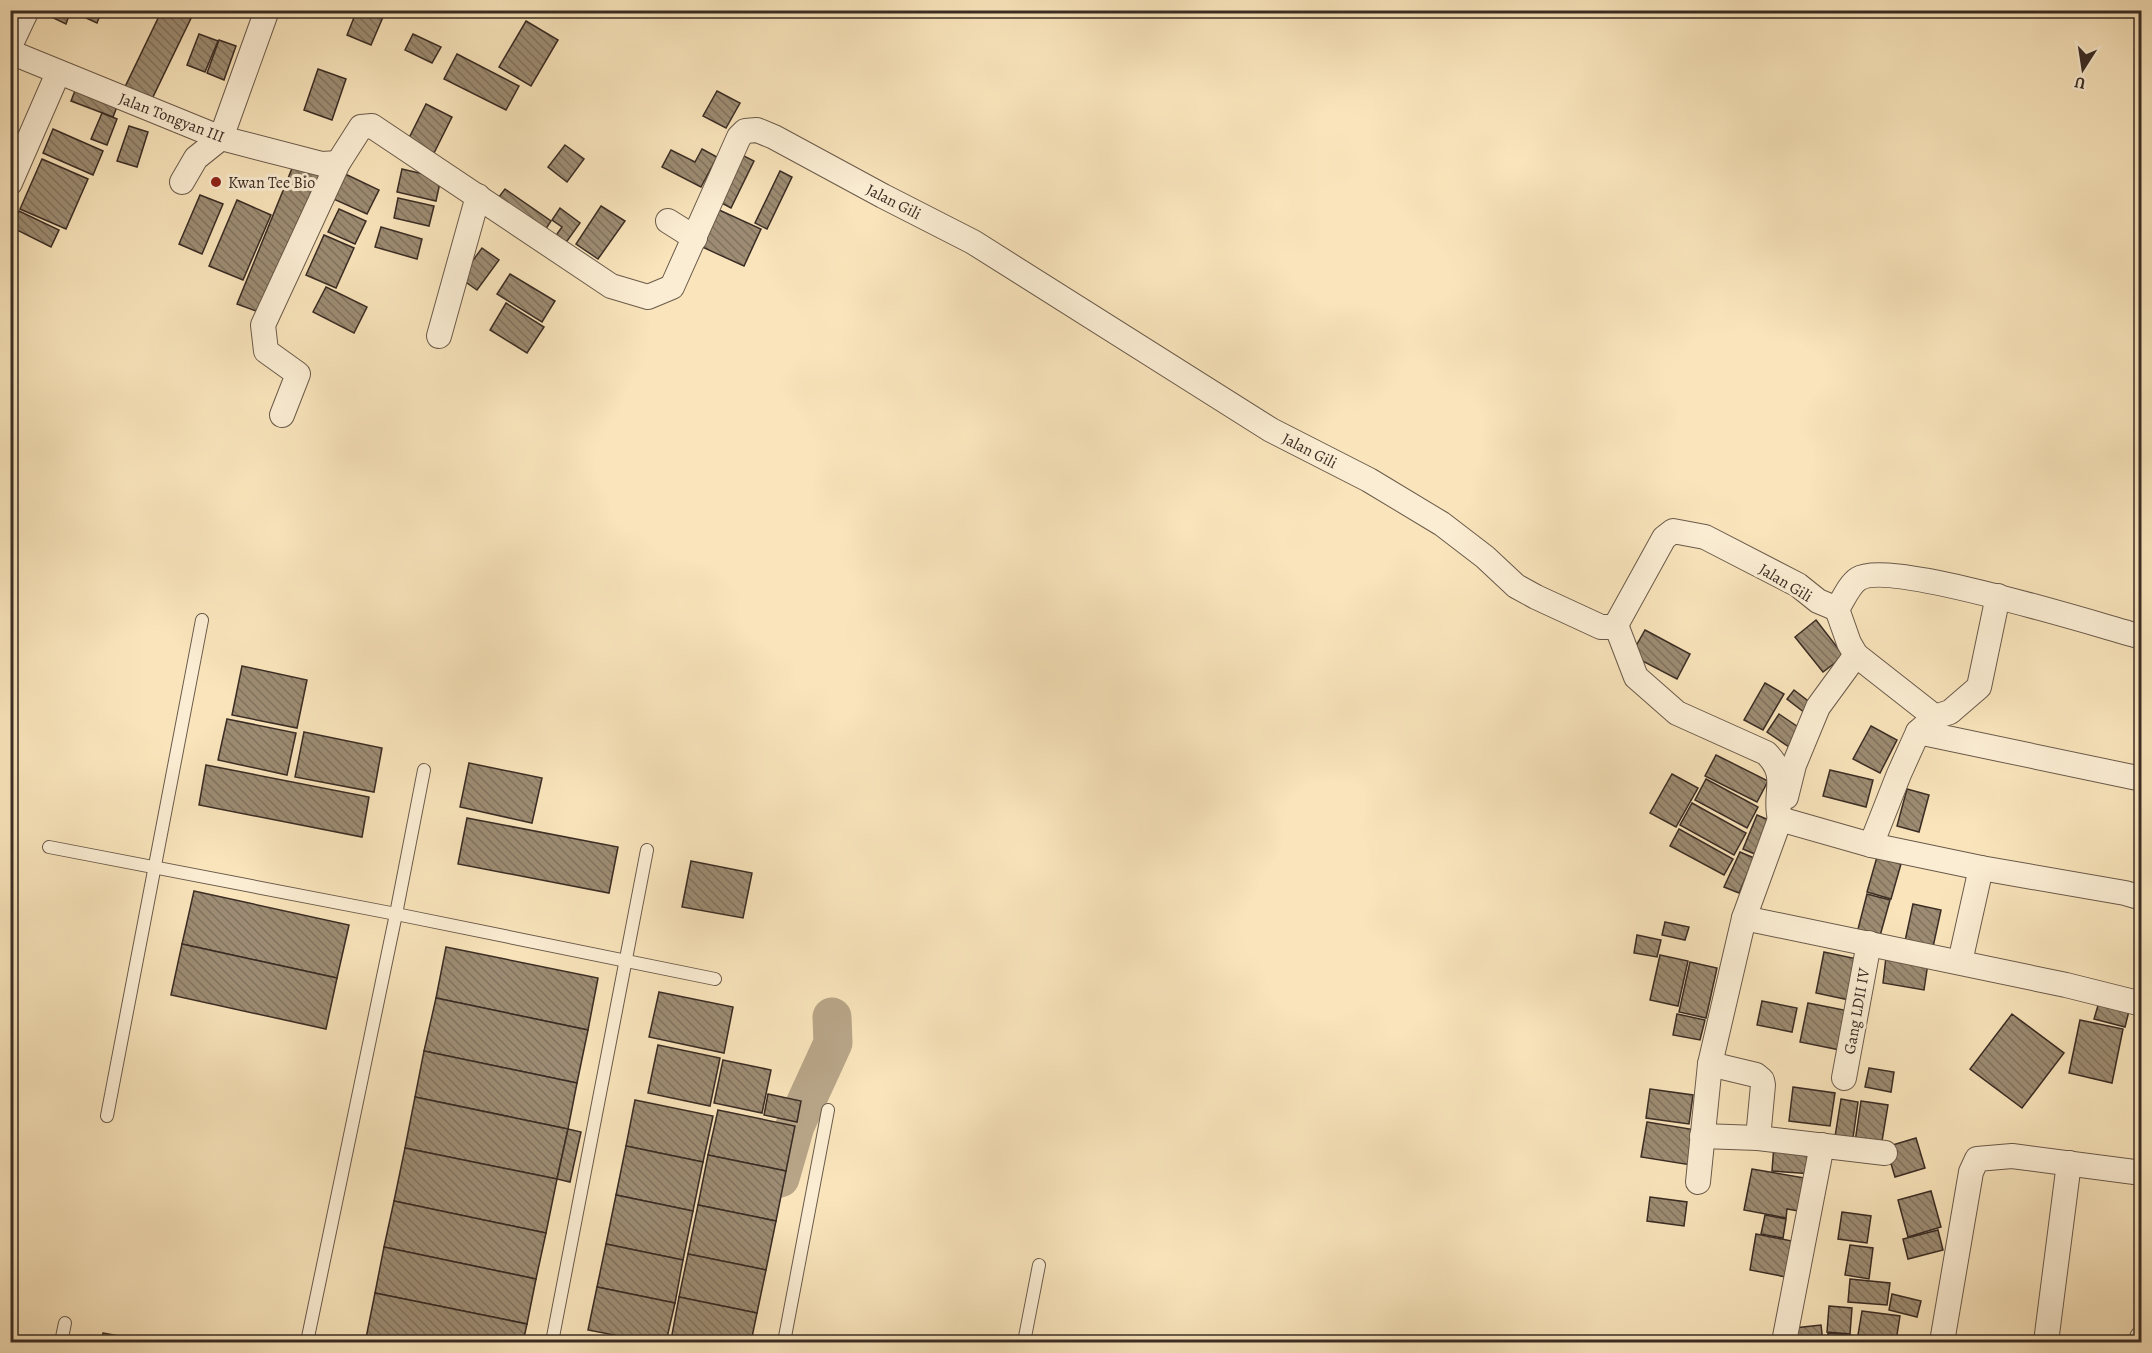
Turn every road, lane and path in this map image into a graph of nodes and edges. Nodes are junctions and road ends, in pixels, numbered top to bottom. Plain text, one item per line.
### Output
1 (27, 10) edge
2 (267, 10) edge
3 (10, 46) edge
4 (10, 52) edge
5 (58, 73) junction
6 (221, 138) junction
7 (338, 163) junction
8 (182, 182) dead end
9 (10, 183) edge
10 (478, 196) junction
11 (669, 221) dead end
12 (695, 238) junction
13 (439, 336) dead end
14 (282, 415) dead end
15 (1998, 596) junction
16 (1837, 609) junction
17 (202, 620) dead end
18 (1616, 625) junction
19 (2142, 638) edge
20 (1856, 655) junction
21 (1927, 724) junction
22 (424, 770) dead end
23 (2142, 779) edge
24 (1780, 819) junction
25 (1871, 845) junction
26 (49, 847) dead end
27 (647, 850) dead end
28 (154, 867) junction
29 (1981, 868) junction
30 (2142, 898) edge
31 (396, 914) junction
32 (1744, 918) junction
33 (1869, 943) junction
34 (626, 961) junction
35 (1960, 963) junction
36 (715, 979) dead end
37 (2142, 1004) edge
38 (1710, 1064) junction
39 (1844, 1078) dead end
40 (828, 1110) dead end
41 (107, 1116) dead end
42 (1701, 1136) junction
43 (1758, 1138) junction
44 (1822, 1145) junction
45 (1885, 1153) dead end
46 (2069, 1163) junction
47 (2142, 1173) edge
48 (1698, 1182) dead end
49 (1039, 1265) dead end
50 (65, 1323) dead end
51 (61, 1342) edge
52 (307, 1342) edge
53 (552, 1342) edge
54 (784, 1342) edge
55 (1024, 1342) edge
56 (1784, 1342) edge
57 (1942, 1342) edge
58 (2046, 1342) edge

1 - 3 street
2 - 6 street
4 - 5 street, Jalan Tongyan III
5 - 6 street, Jalan Tongyan III
5 - 9 street
6 - 7 street, Jalan Tongyan III
6 - 8 street
7 - 10 street
7 - 14 street
10 - 12 street
10 - 13 street
11 - 12 street
12 - 18 street, Jalan Gili
15 - 16 street
15 - 19 street
15 - 21 street
16 - 18 street, Jalan Gili
16 - 20 street
17 - 28 lane
18 - 24 street
20 - 21 street
20 - 24 street
21 - 23 street
21 - 25 street
22 - 31 lane
24 - 25 street
24 - 32 street
25 - 29 street
26 - 28 lane
27 - 34 lane
28 - 31 lane
28 - 41 lane
29 - 30 street
29 - 35 street
31 - 34 lane
31 - 52 lane
32 - 33 street
32 - 38 street
33 - 35 street
33 - 39 street, Gang LDII IV
34 - 36 lane
34 - 53 lane
35 - 37 street
38 - 42 street
38 - 43 street
40 - 54 lane
42 - 43 street
42 - 48 street
43 - 44 street
44 - 45 street
44 - 56 street
46 - 47 street
46 - 57 street
46 - 58 street
49 - 55 lane
50 - 51 lane

